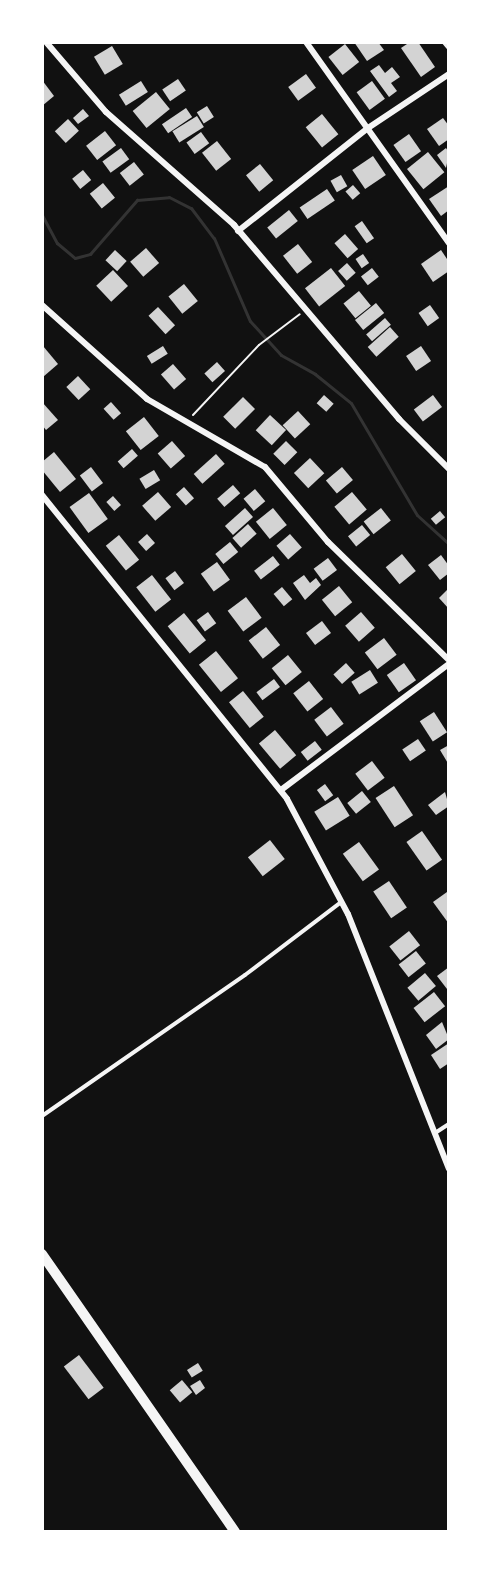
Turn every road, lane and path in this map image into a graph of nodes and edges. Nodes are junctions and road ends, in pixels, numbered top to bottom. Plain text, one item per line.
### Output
1 (46, 42) edge
2 (306, 42) edge
3 (445, 42) edge
4 (449, 47) edge
5 (449, 74) edge
6 (368, 128) junction
7 (238, 231) junction
8 (449, 243) edge
9 (42, 305) edge
10 (305, 310) junction
11 (187, 422) junction
12 (449, 469) edge
13 (42, 495) edge
14 (449, 662) edge
15 (281, 790) junction
16 (342, 902) junction
17 (42, 1116) edge
18 (449, 1124) edge
19 (435, 1134) junction
20 (449, 1169) edge
21 (42, 1254) edge
22 (235, 1532) edge

1 - 7 street
2 - 6 street
3 - 4 street
5 - 6 street
6 - 7 street
6 - 8 street
7 - 10 street
9 - 11 street
10 - 11 path
10 - 12 street
11 - 14 street
13 - 15 street
14 - 15 street
15 - 16 street
16 - 17 lane
16 - 19 street
18 - 19 lane
19 - 20 street
21 - 22 main road

